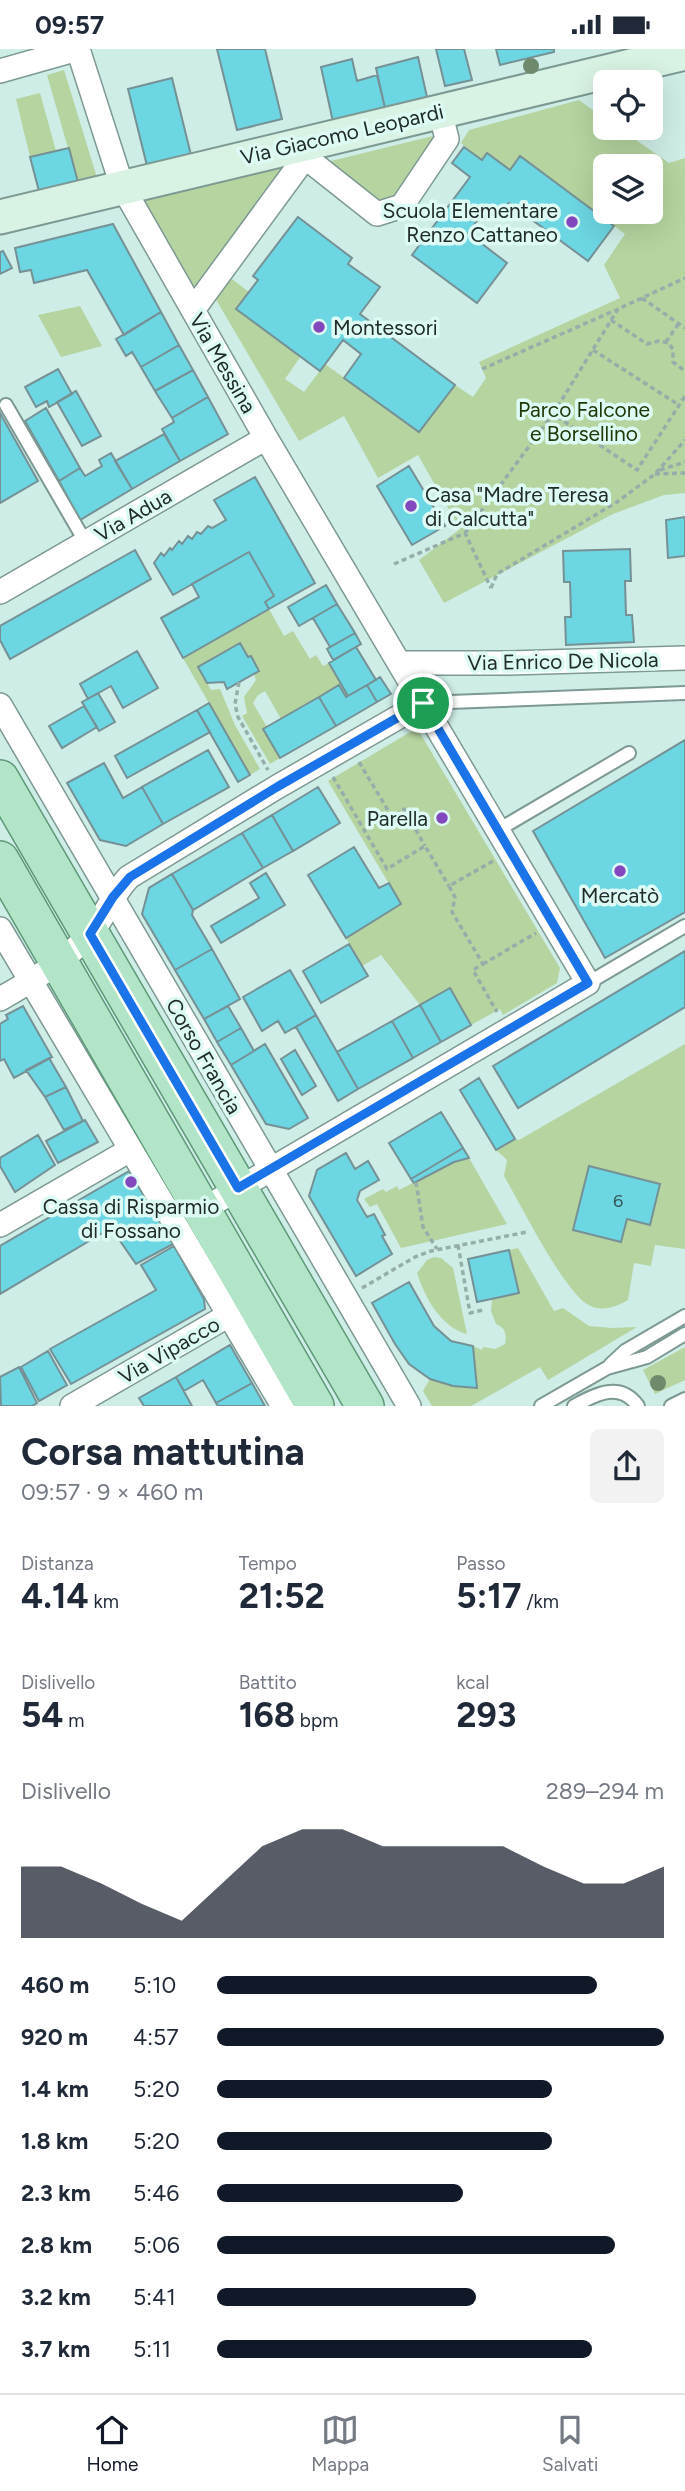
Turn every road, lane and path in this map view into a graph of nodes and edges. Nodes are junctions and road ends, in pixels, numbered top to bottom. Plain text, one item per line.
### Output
1 (78, 49) edge
2 (674, 53) edge
3 (0, 71) edge
4 (440, 110) junction
5 (312, 148) junction
6 (122, 186) junction
7 (0, 217) edge
8 (685, 278) edge
9 (642, 298) junction
10 (618, 309) junction
11 (192, 310) junction
12 (611, 320) junction
13 (679, 323) junction
14 (685, 328) edge
15 (666, 342) junction
16 (593, 349) junction
17 (482, 369) dead end
18 (685, 371) edge
19 (685, 396) edge
20 (6, 405) dead end
21 (680, 405) junction
22 (553, 414) junction
23 (266, 438) junction
24 (685, 440) edge
25 (685, 462) edge
26 (657, 472) junction
27 (685, 473) edge
28 (465, 533) junction
29 (86, 543) junction
30 (394, 564) dead end
31 (0, 592) edge
32 (685, 658) edge
33 (399, 663) junction
34 (239, 682) dead end
35 (685, 693) edge
36 (423, 703) junction
37 (0, 705) edge
38 (350, 745) junction
39 (629, 753) dead end
40 (324, 761) junction
41 (36, 766) junction
42 (1, 783) edge
43 (277, 787) junction
44 (498, 831) junction
45 (425, 846) junction
46 (510, 851) junction
47 (0, 860) edge
48 (449, 886) junction
49 (113, 897) junction
50 (552, 923) junction
51 (685, 926) edge
52 (0, 929) edge
53 (63, 956) junction
54 (483, 964) junction
55 (588, 983) junction
56 (0, 999) edge
57 (507, 1031) junction
58 (130, 1150) junction
59 (270, 1169) junction
60 (416, 1182) dead end
61 (238, 1188) junction
62 (202, 1210) junction
63 (0, 1225) edge
64 (527, 1231) dead end
65 (458, 1245) junction
66 (437, 1249) junction
67 (345, 1298) junction
68 (483, 1310) dead end
69 (229, 1315) junction
70 (685, 1316) edge
71 (685, 1334) edge
72 (607, 1368) junction
73 (611, 1390) junction
74 (685, 1399) edge
75 (72, 1406) edge
76 (283, 1406) edge
77 (315, 1406) edge
78 (365, 1406) edge
79 (409, 1406) edge
80 (541, 1406) edge
81 (574, 1406) edge
82 (638, 1406) edge
83 (671, 1406) edge

1 - 3 street
1 - 6 street, Via Messina
2 - 4 street, Via Giacomo Leopardi
4 - 5 street, Via Giacomo Leopardi
4 - 5 street
5 - 6 street, Via Giacomo Leopardi
5 - 11 street
6 - 7 street, Via Giacomo Leopardi
6 - 11 street, Via Messina
8 - 9 path
9 - 10 path
9 - 13 path
10 - 12 path
10 - 17 path
11 - 23 street, Via Messina
12 - 15 path
12 - 16 path
13 - 14 path
13 - 15 path
15 - 18 path
16 - 21 path
16 - 22 path
19 - 21 path
20 - 29 lane
21 - 22 path
22 - 28 path
23 - 29 street, Via Adua
23 - 33 street, Via Messina
24 - 26 path
25 - 26 path
26 - 27 path
26 - 28 path
28 - 30 path
29 - 31 street, Via Adua
32 - 33 street, Via Enrico De Nicola
33 - 36 street, Via Messina
34 - 43 path
35 - 36 lane
36 - 38 street
36 - 44 street, Via Messina
37 - 41 street, Corso Francia
38 - 40 street
38 - 45 path
39 - 44 lane
40 - 43 street
40 - 45 path
41 - 42 street
41 - 49 street, Corso Francia
42 - 53 main road, Corso Francia
43 - 49 street
44 - 46 street, Via Messina
45 - 48 path
46 - 48 path
46 - 50 street, Via Messina
47 - 53 main road, Corso Francia
48 - 54 path
49 - 53 street
49 - 59 street, Corso Francia
50 - 54 path
50 - 55 street, Via Messina
51 - 55 lane
52 - 53 street, Corso Francia
53 - 56 street
53 - 58 street, Corso Francia
53 - 61 main road, Corso Francia
53 - 62 main road, Corso Francia
54 - 57 path
55 - 57 street
57 - 59 street
58 - 63 street
58 - 69 street, Corso Francia
59 - 61 street
59 - 67 street, Corso Francia
60 - 66 path
61 - 62 street
61 - 78 main road, Corso Francia
62 - 77 main road, Corso Francia
64 - 65 path
65 - 66 path
65 - 68 path
66 - 67 path
67 - 79 street, Corso Francia
69 - 75 street, Via Vipacco
69 - 76 street, Corso Francia
70 - 72 lane
71 - 72 lane
72 - 73 lane
72 - 80 lane
73 - 81 lane
73 - 82 lane
74 - 83 lane

